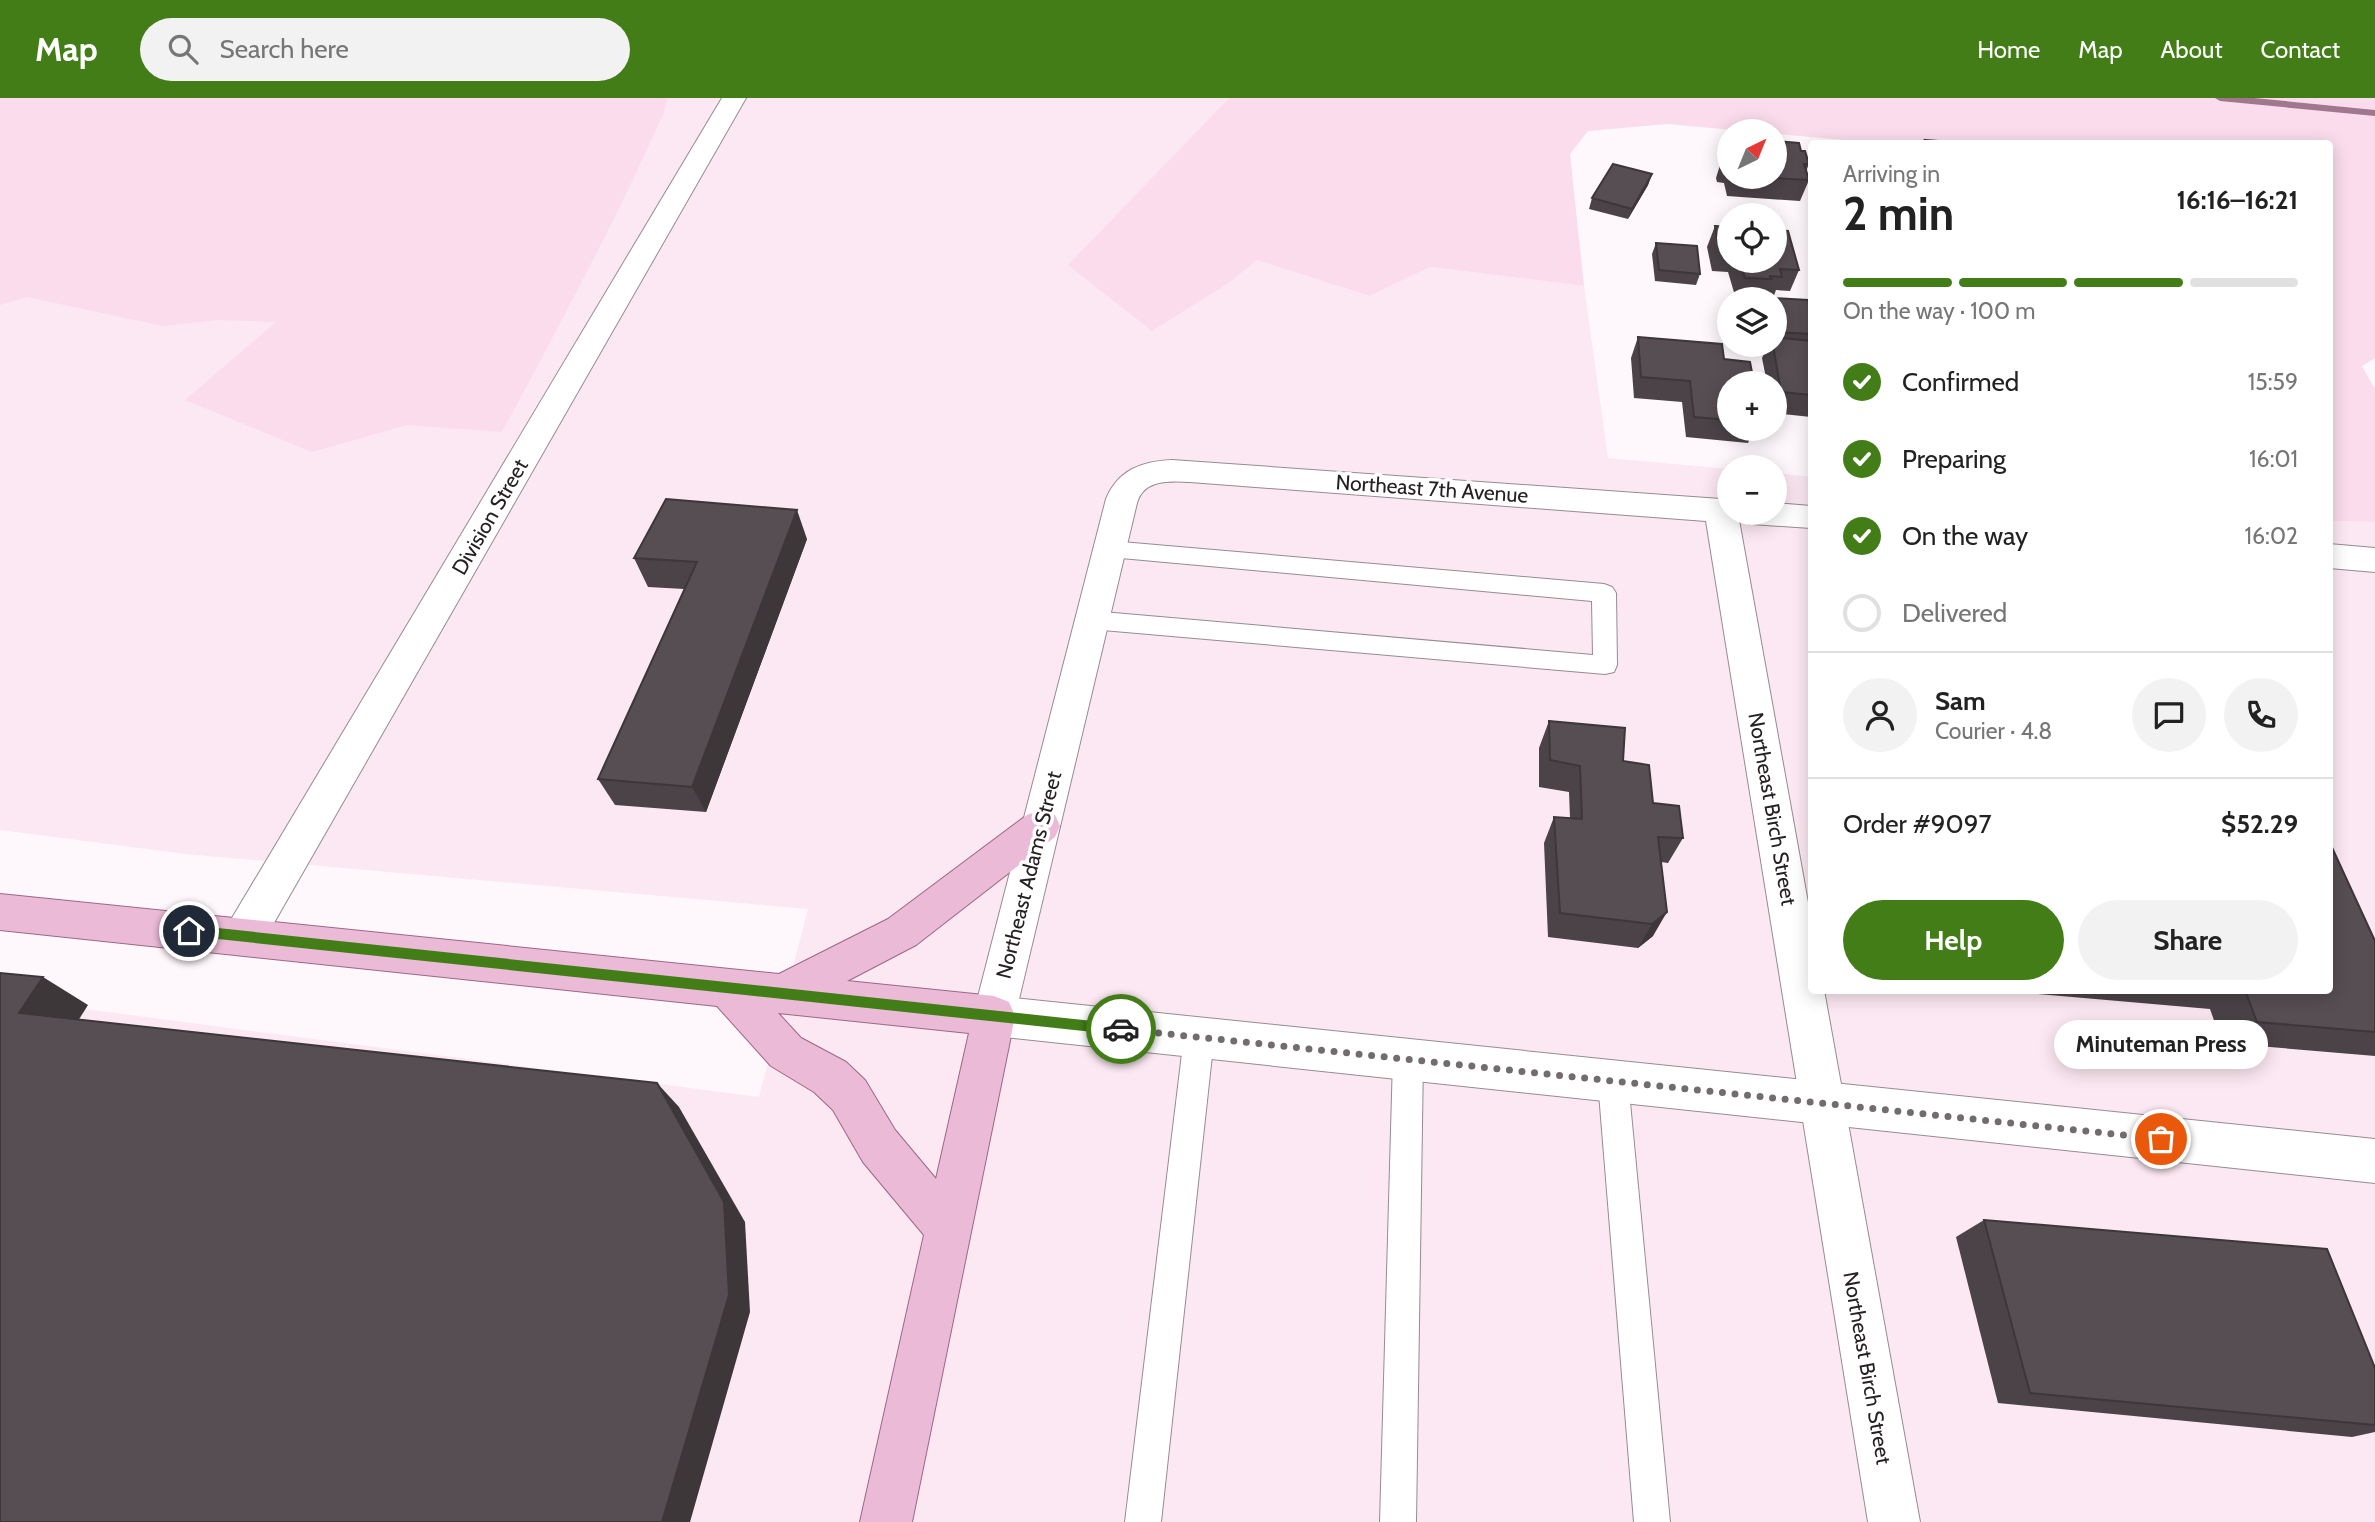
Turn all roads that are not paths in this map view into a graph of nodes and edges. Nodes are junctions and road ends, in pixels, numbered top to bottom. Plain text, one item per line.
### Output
1 (734, 98) edge
2 (1136, 481) joint
3 (1717, 510) edge
4 (1787, 515) edge
5 (1808, 517) edge
6 (1735, 525) edge
7 (1110, 549) junction
8 (2333, 556) edge
9 (2375, 560) edge
10 (1091, 620) junction
11 (1041, 826) junction
12 (0, 912) edge
13 (244, 936) junction
14 (728, 988) junction
15 (783, 993) junction
16 (994, 1016) junction
17 (1199, 1037) junction
18 (1408, 1059) junction
19 (1613, 1081) junction
20 (1822, 1104) junction
21 (2375, 1161) edge
22 (948, 1228) junction
23 (1903, 1521) edge
24 (886, 1522) edge
25 (1143, 1522) edge
26 (1398, 1522) edge
27 (1652, 1522) edge

1 - 13 street, Division Street
2 - 3 street, Northeast 7th Avenue
2 - 7 street, Northeast Adams Street
4 - 5 street, Northeast 7th Avenue
6 - 20 street, Northeast Birch Street
7 - 10 street, Northeast Adams Street
7 - 10 lane
8 - 9 street
10 - 11 street, Northeast Adams Street
11 - 15 main road
11 - 16 street, Northeast Adams Street
12 - 13 main road
13 - 14 main road
14 - 15 main road
14 - 22 main road
15 - 16 main road
16 - 17 street
16 - 22 main road, Northeast Adams Street
17 - 18 street
17 - 25 lane
18 - 19 street
18 - 26 lane
19 - 20 street
19 - 27 lane
20 - 21 street
20 - 23 street, Northeast Birch Street
22 - 24 main road, Northeast Adams Street

